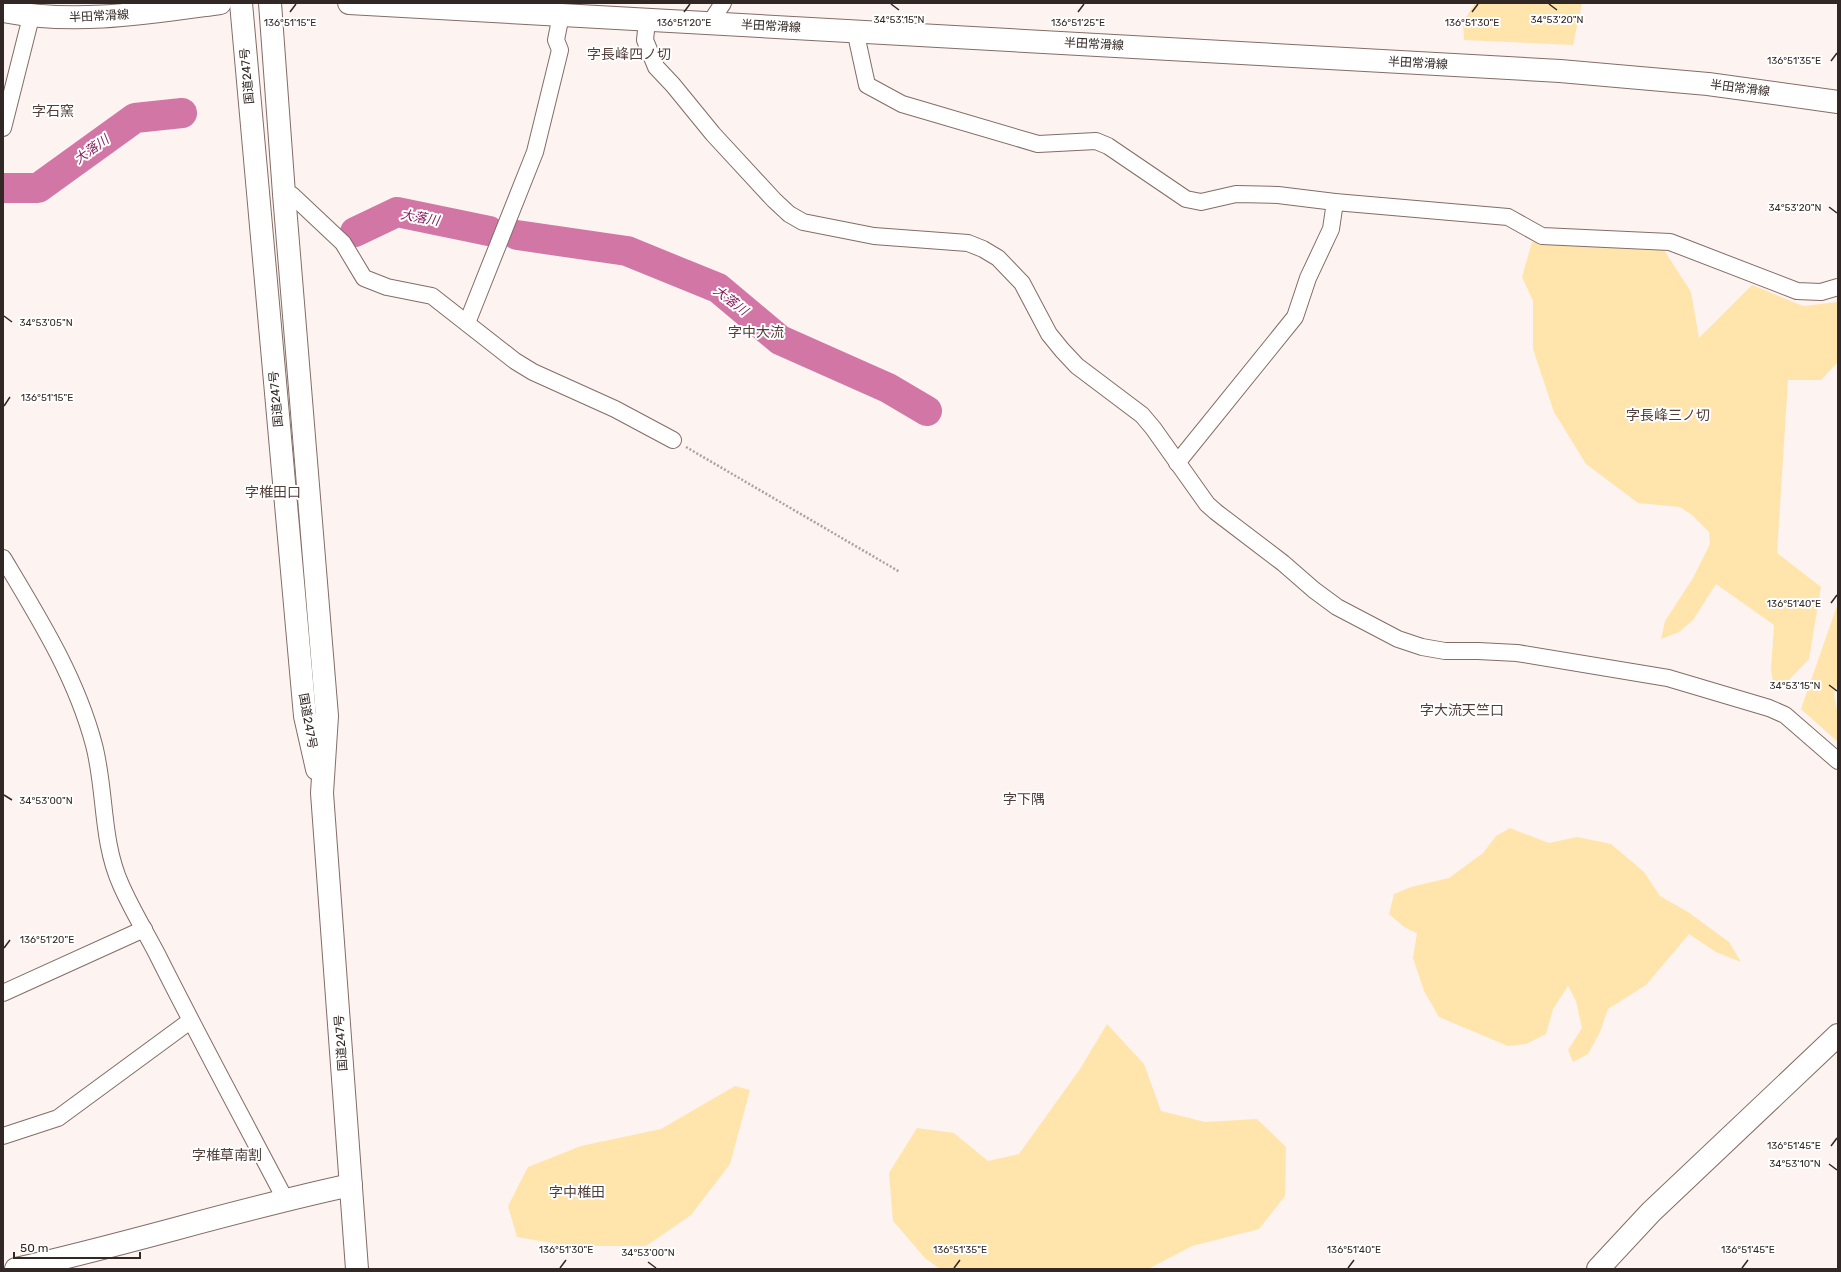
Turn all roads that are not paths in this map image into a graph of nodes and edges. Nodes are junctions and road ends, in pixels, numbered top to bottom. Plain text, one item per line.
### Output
1 (220, 3) edge
2 (241, 3) edge
3 (270, 3) edge
4 (349, 3) edge
5 (723, 3) edge
6 (3, 11) edge
7 (561, 14) junction
8 (31, 17) junction
9 (647, 21) junction
10 (710, 23) junction
11 (855, 30) junction
12 (1838, 102) edge
13 (3, 128) edge
14 (284, 194) junction
15 (1335, 202) junction
16 (1838, 287) edge
17 (467, 323) junction
18 (673, 440) road end
19 (1177, 464) junction
20 (3, 558) edge
21 (1838, 761) edge
22 (322, 793) junction
23 (144, 929) junction
24 (3, 993) edge
25 (190, 1021) junction
26 (1838, 1035) edge
27 (3, 1136) edge
28 (351, 1185) junction
29 (285, 1199) junction
30 (63, 1264) edge
31 (16, 1269) edge
32 (357, 1269) edge
33 (1598, 1269) edge

1 - 8 main road, 半田常滑線
2 - 22 main road, 国道247号
3 - 14 main road, 国道247号
4 - 7 main road, 半田常滑線
5 - 10 street
6 - 8 main road, 半田常滑線
7 - 9 main road, 半田常滑線
7 - 17 street
8 - 13 street
9 - 10 main road, 半田常滑線
9 - 19 street
10 - 11 main road, 半田常滑線
11 - 12 main road, 半田常滑線
11 - 15 street
14 - 17 street
14 - 22 main road, 国道247号
15 - 16 street
15 - 19 street
17 - 18 street
19 - 21 street
20 - 23 street
22 - 28 main road, 国道247号
23 - 24 street
23 - 25 street
25 - 27 street
25 - 29 street
26 - 33 main road
28 - 29 main road
28 - 32 main road, 国道247号
29 - 30 main road
30 - 31 main road

